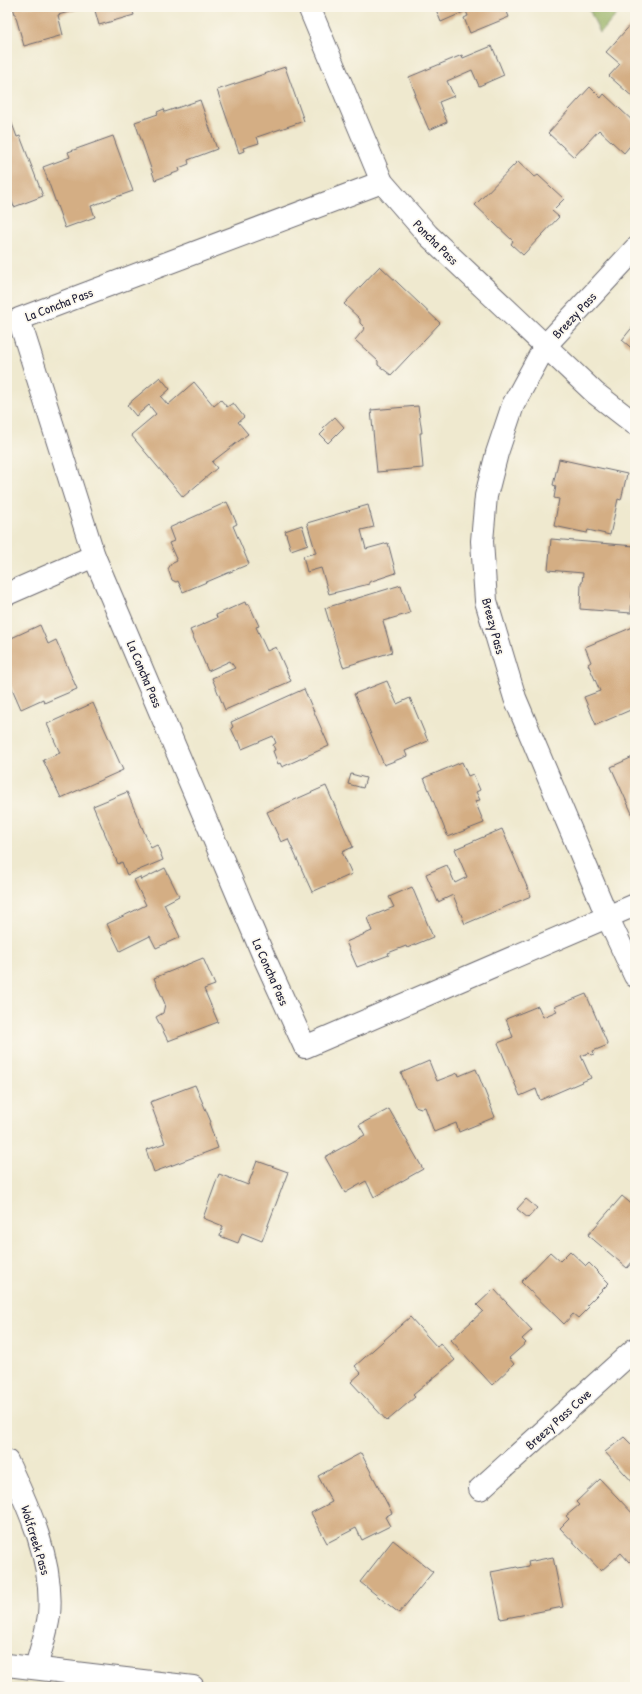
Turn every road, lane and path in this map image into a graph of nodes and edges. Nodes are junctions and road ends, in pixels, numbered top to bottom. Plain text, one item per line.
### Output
1 (309, 7) edge
2 (382, 182) junction
3 (635, 249) edge
4 (545, 346) junction
5 (635, 424) edge
6 (94, 556) junction
7 (7, 594) edge
8 (635, 905) edge
9 (606, 916) junction
10 (635, 976) edge
11 (635, 1349) edge
12 (7, 1461) edge
13 (480, 1489) dead end
14 (7, 1665) edge
15 (36, 1668) junction
16 (193, 1687) edge

1 - 2 street, Poncha Pass
2 - 4 street, Poncha Pass
2 - 6 street, La Concha Pass
3 - 4 street, Breezy Pass
4 - 5 street, Poncha Pass
4 - 9 street, Breezy Pass
6 - 7 street
6 - 9 street, La Concha Pass
8 - 9 street, La Concha Pass
9 - 10 street, Breezy Pass
11 - 13 street, Breezy Pass Cove
12 - 15 street, Wolfcreek Pass
14 - 15 street
15 - 16 street

